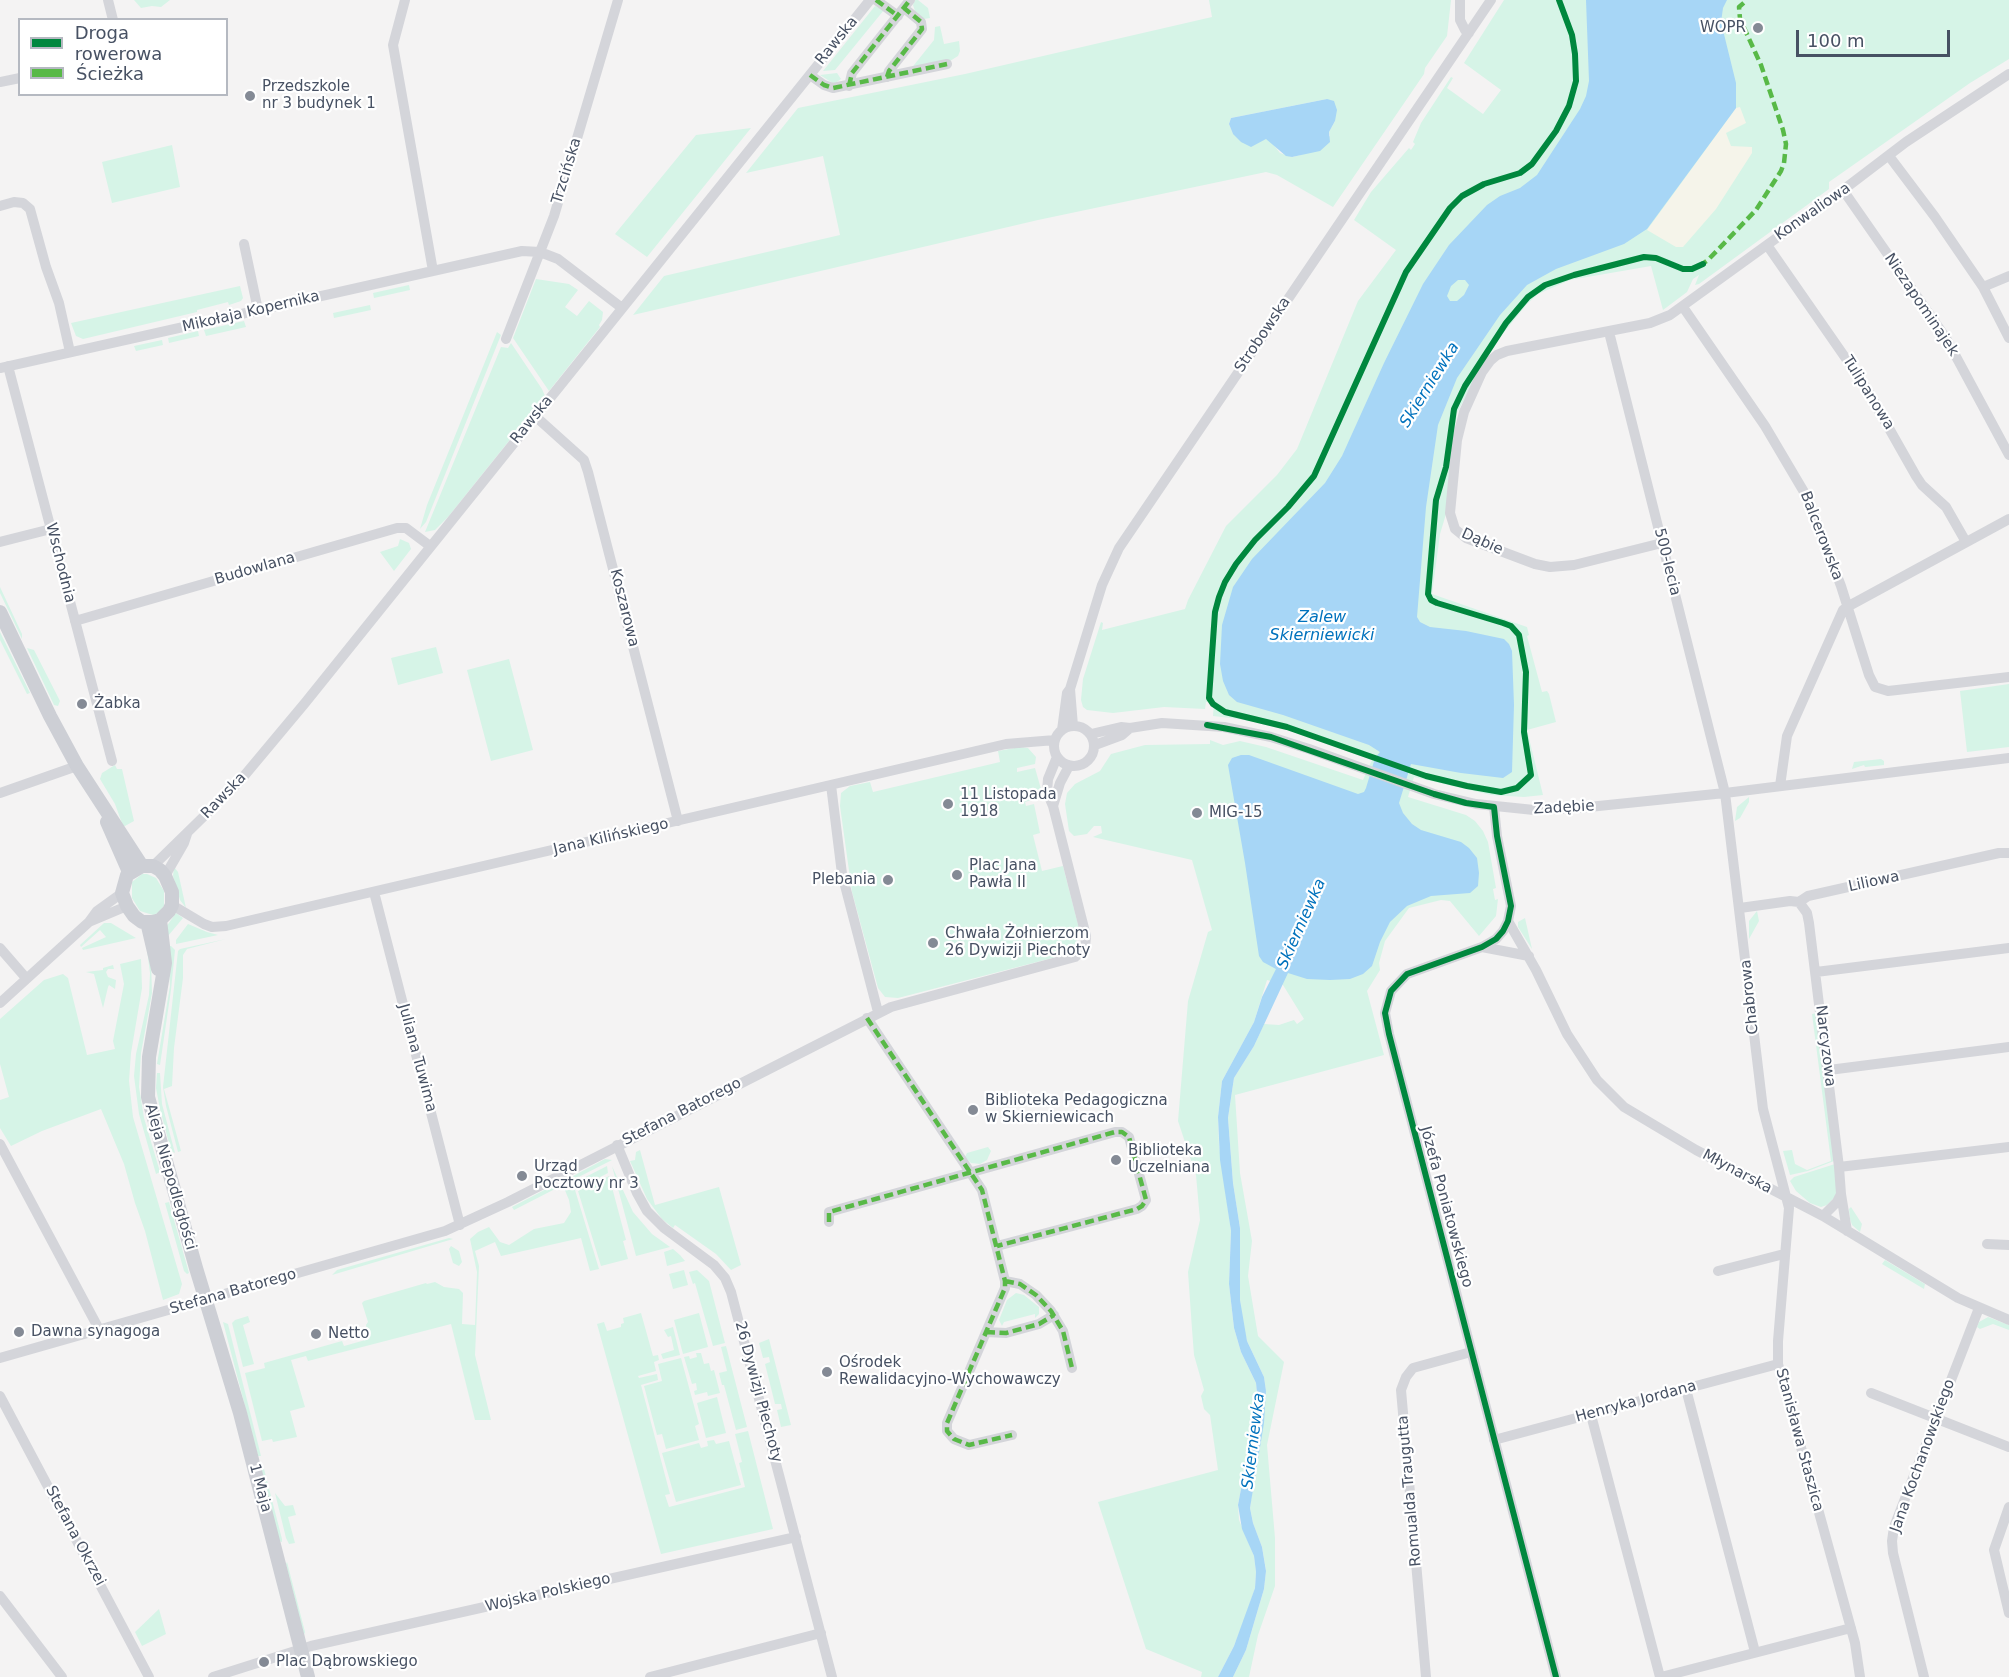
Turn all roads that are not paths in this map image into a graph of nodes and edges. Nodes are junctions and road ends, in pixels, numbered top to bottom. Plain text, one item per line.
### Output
1 (108, 0) edge
2 (405, 0) edge
3 (618, 0) edge
4 (870, 0) edge
5 (876, 0) edge
6 (1460, 0) edge
7 (1491, 0) edge
8 (904, 8) edge
9 (112, 18) edge
10 (1469, 33) junction
11 (947, 64) dead end
12 (2009, 74) edge
13 (810, 75) junction
14 (18, 78) edge
15 (887, 78) junction
16 (0, 82) edge
17 (849, 86) junction
18 (1889, 156) junction
19 (1843, 190) junction
20 (0, 206) edge
21 (244, 244) dead end
22 (1767, 244) junction
23 (540, 252) junction
24 (433, 271) junction
25 (2009, 276) edge
26 (1983, 287) junction
27 (1683, 307) junction
28 (622, 308) junction
29 (258, 310) junction
30 (1609, 332) junction
31 (2009, 338) edge
32 (506, 339) dead end
33 (70, 352) junction
34 (4, 367) edge
35 (535, 416) junction
36 (2009, 454) edge
37 (2008, 524) edge
38 (51, 529) junction
39 (0, 542) edge
40 (1966, 542) junction
41 (1662, 543) junction
42 (430, 546) junction
43 (1847, 607) junction
44 (0, 612) edge
45 (75, 621) junction
46 (2009, 677) edge
47 (1070, 689) junction
48 (1073, 726) junction
49 (1062, 730) junction
50 (1093, 739) junction
51 (1055, 740) junction
52 (1057, 757) junction
53 (2009, 758) edge
54 (112, 761) dead end
55 (77, 766) junction
56 (1069, 766) junction
57 (831, 785) junction
58 (1780, 786) junction
59 (0, 793) edge
60 (1725, 793) junction
61 (1053, 806) junction
62 (1494, 807) junction
63 (103, 808) junction
64 (678, 821) junction
65 (187, 833) junction
66 (2009, 853) edge
67 (147, 866) junction
68 (129, 872) junction
69 (165, 876) junction
70 (122, 892) junction
71 (374, 892) junction
72 (1799, 902) junction
73 (172, 905) junction
74 (127, 906) junction
75 (1740, 908) junction
76 (153, 921) junction
77 (1508, 921) junction
78 (89, 922) junction
79 (1482, 947) junction
80 (0, 948) edge
81 (2009, 948) edge
82 (1529, 956) junction
83 (1816, 972) junction
84 (26, 978) junction
85 (0, 1003) edge
86 (878, 1012) junction
87 (867, 1018) junction
88 (2009, 1047) edge
89 (1828, 1070) junction
90 (0, 1144) edge
91 (617, 1145) junction
92 (2009, 1147) edge
93 (1839, 1167) junction
94 (971, 1173) junction
95 (1841, 1194) junction
96 (1787, 1198) junction
97 (1823, 1216) junction
98 (829, 1222) dead end
99 (460, 1225) junction
100 (1847, 1230) junction
101 (1987, 1244) dead end
102 (2009, 1245) edge
103 (997, 1246) junction
104 (1784, 1254) junction
105 (1718, 1271) dead end
106 (1005, 1281) junction
107 (206, 1301) junction
108 (1978, 1308) junction
109 (1054, 1315) junction
110 (2009, 1320) edge
111 (98, 1326) junction
112 (986, 1332) junction
113 (1472, 1352) junction
114 (0, 1358) edge
115 (1778, 1364) junction
116 (1072, 1368) dead end
117 (1686, 1389) junction
118 (1871, 1393) dead end
119 (0, 1396) edge
120 (1591, 1415) junction
121 (1936, 1419) junction
122 (1012, 1435) dead end
123 (1494, 1440) junction
124 (2009, 1447) edge
125 (2009, 1507) edge
126 (796, 1537) junction
127 (0, 1596) edge
128 (4, 1610) edge
129 (2009, 1613) edge
130 (1851, 1628) junction
131 (821, 1633) junction
132 (301, 1649) junction
133 (1755, 1652) junction
134 (62, 1677) edge
135 (149, 1677) edge
136 (213, 1677) edge
137 (308, 1677) edge
138 (650, 1677) edge
139 (832, 1677) edge
140 (1426, 1677) edge
141 (1556, 1677) edge
142 (1661, 1677) edge
143 (1860, 1677) edge
144 (1924, 1677) edge

1 - 9 street
2 - 24 street
3 - 23 street, Trzcińska
4 - 13 street, Rawska
5 - 8 street
6 - 10 street
7 - 10 street, Strobowska
8 - 15 street
8 - 17 street
10 - 47 street, Strobowska
11 - 15 street
12 - 18 street, Konwaliowa
13 - 17 street
13 - 28 street, Rawska
14 - 16 street
15 - 17 street
18 - 19 street, Konwaliowa
18 - 26 street
19 - 22 street, Konwaliowa
19 - 36 street, Niezapominajek
20 - 33 street
21 - 29 street
22 - 27 street, Konwaliowa
22 - 40 street, Tulipanowa
23 - 24 street, Mikołaja Kopernika
23 - 28 street, Mikołaja Kopernika
23 - 32 street, Trzcińska
24 - 29 street, Mikołaja Kopernika
25 - 26 street
26 - 31 street
27 - 30 street, Konwaliowa
27 - 43 street, Balcerowska
28 - 35 street, Rawska
29 - 33 street, Mikołaja Kopernika
30 - 41 street, 500-lecia
30 - 41 street, Dąbie
33 - 34 street, Mikołaja Kopernika
34 - 38 street, Wschodnia
35 - 42 street, Rawska
35 - 64 street, Koszarowa
37 - 40 street
38 - 39 street
38 - 45 street, Wschodnia
40 - 43 street
41 - 60 street, 500-lecia
42 - 45 street, Budowlana
42 - 65 street, Rawska
43 - 46 street, Balcerowska
43 - 58 street
44 - 55 main road
45 - 54 street, Wschodnia
47 - 48 street, Strobowska
47 - 49 street, Strobowska
48 - 49 street
48 - 50 street
49 - 51 street
50 - 56 street
50 - 62 street, Zadębie
51 - 52 street
51 - 57 street, Jana Kilińskiego
52 - 56 street
52 - 61 street, Stefana Batorego
53 - 58 street, Zadębie
55 - 59 street
55 - 63 main road
56 - 61 street
57 - 64 street, Jana Kilińskiego
57 - 86 street
58 - 60 street, Zadębie
60 - 62 street, Zadębie
60 - 75 street, Chabrowa
61 - 86 street, Stefana Batorego
62 - 77 street
63 - 67 main road
63 - 68 main road
64 - 71 street, Jana Kilińskiego
65 - 67 street, Rawska
65 - 69 street, Rawska
66 - 72 street, Liliowa
67 - 68 main road
67 - 69 main road
68 - 70 main road
69 - 73 main road
70 - 74 main road
70 - 78 street
71 - 73 street, Jana Kilińskiego
71 - 99 street, Juliana Tuwima
72 - 75 street, Liliowa
72 - 83 street, Narcyzowa
73 - 76 main road
74 - 76 main road
74 - 78 street
75 - 96 street, Chabrowa
76 - 107 main road, Aleja Niepodległości
77 - 79 street, Józefa Poniatowskiego
77 - 82 street, Młynarska
78 - 84 street
79 - 82 street
79 - 113 street, Józefa Poniatowskiego
80 - 84 street
81 - 83 street
82 - 96 street, Młynarska
83 - 89 street, Narcyzowa
84 - 85 street
86 - 87 street, Stefana Batorego
87 - 91 street, Stefana Batorego
87 - 94 street
88 - 89 street
89 - 93 street, Narcyzowa
90 - 111 street
91 - 99 street, Stefana Batorego
91 - 126 street, 26 Dywizji Piechoty
92 - 93 street
93 - 95 street, Narcyzowa
94 - 98 street
94 - 103 street
94 - 103 street
95 - 97 street
95 - 100 street, Narcyzowa
96 - 97 street, Młynarska
96 - 104 street, Stanisława Staszica
97 - 100 street, Młynarska
99 - 107 street, Stefana Batorego
100 - 108 street, Młynarska
101 - 102 street
103 - 106 street
104 - 105 street
104 - 115 street, Stanisława Staszica
106 - 109 street
106 - 112 street
107 - 111 street, Stefana Batorego
107 - 132 main road, 1 Maja
108 - 110 street, Młynarska
108 - 121 street, Jana Kochanowskiego
109 - 112 street
109 - 116 street
111 - 114 street, Stefana Batorego
112 - 122 street
113 - 123 street, Józefa Poniatowskiego
113 - 140 street, Romualda Traugutta
115 - 117 street, Henryka Jordana
115 - 130 street, Stanisława Staszica
117 - 120 street, Henryka Jordana
117 - 133 street
118 - 121 street
119 - 135 street, Stefana Okrzei
120 - 123 street, Henryka Jordana
120 - 142 street
121 - 124 street
121 - 144 street, Jana Kochanowskiego
123 - 141 street, Józefa Poniatowskiego
125 - 129 street
126 - 131 street, 26 Dywizji Piechoty
126 - 132 street, Wojska Polskiego
127 - 128 street
128 - 134 street
130 - 133 street
130 - 143 street, Stanisława Staszica
131 - 138 street
131 - 139 street, 26 Dywizji Piechoty
132 - 136 street
132 - 137 main road, 1 Maja
133 - 142 street

